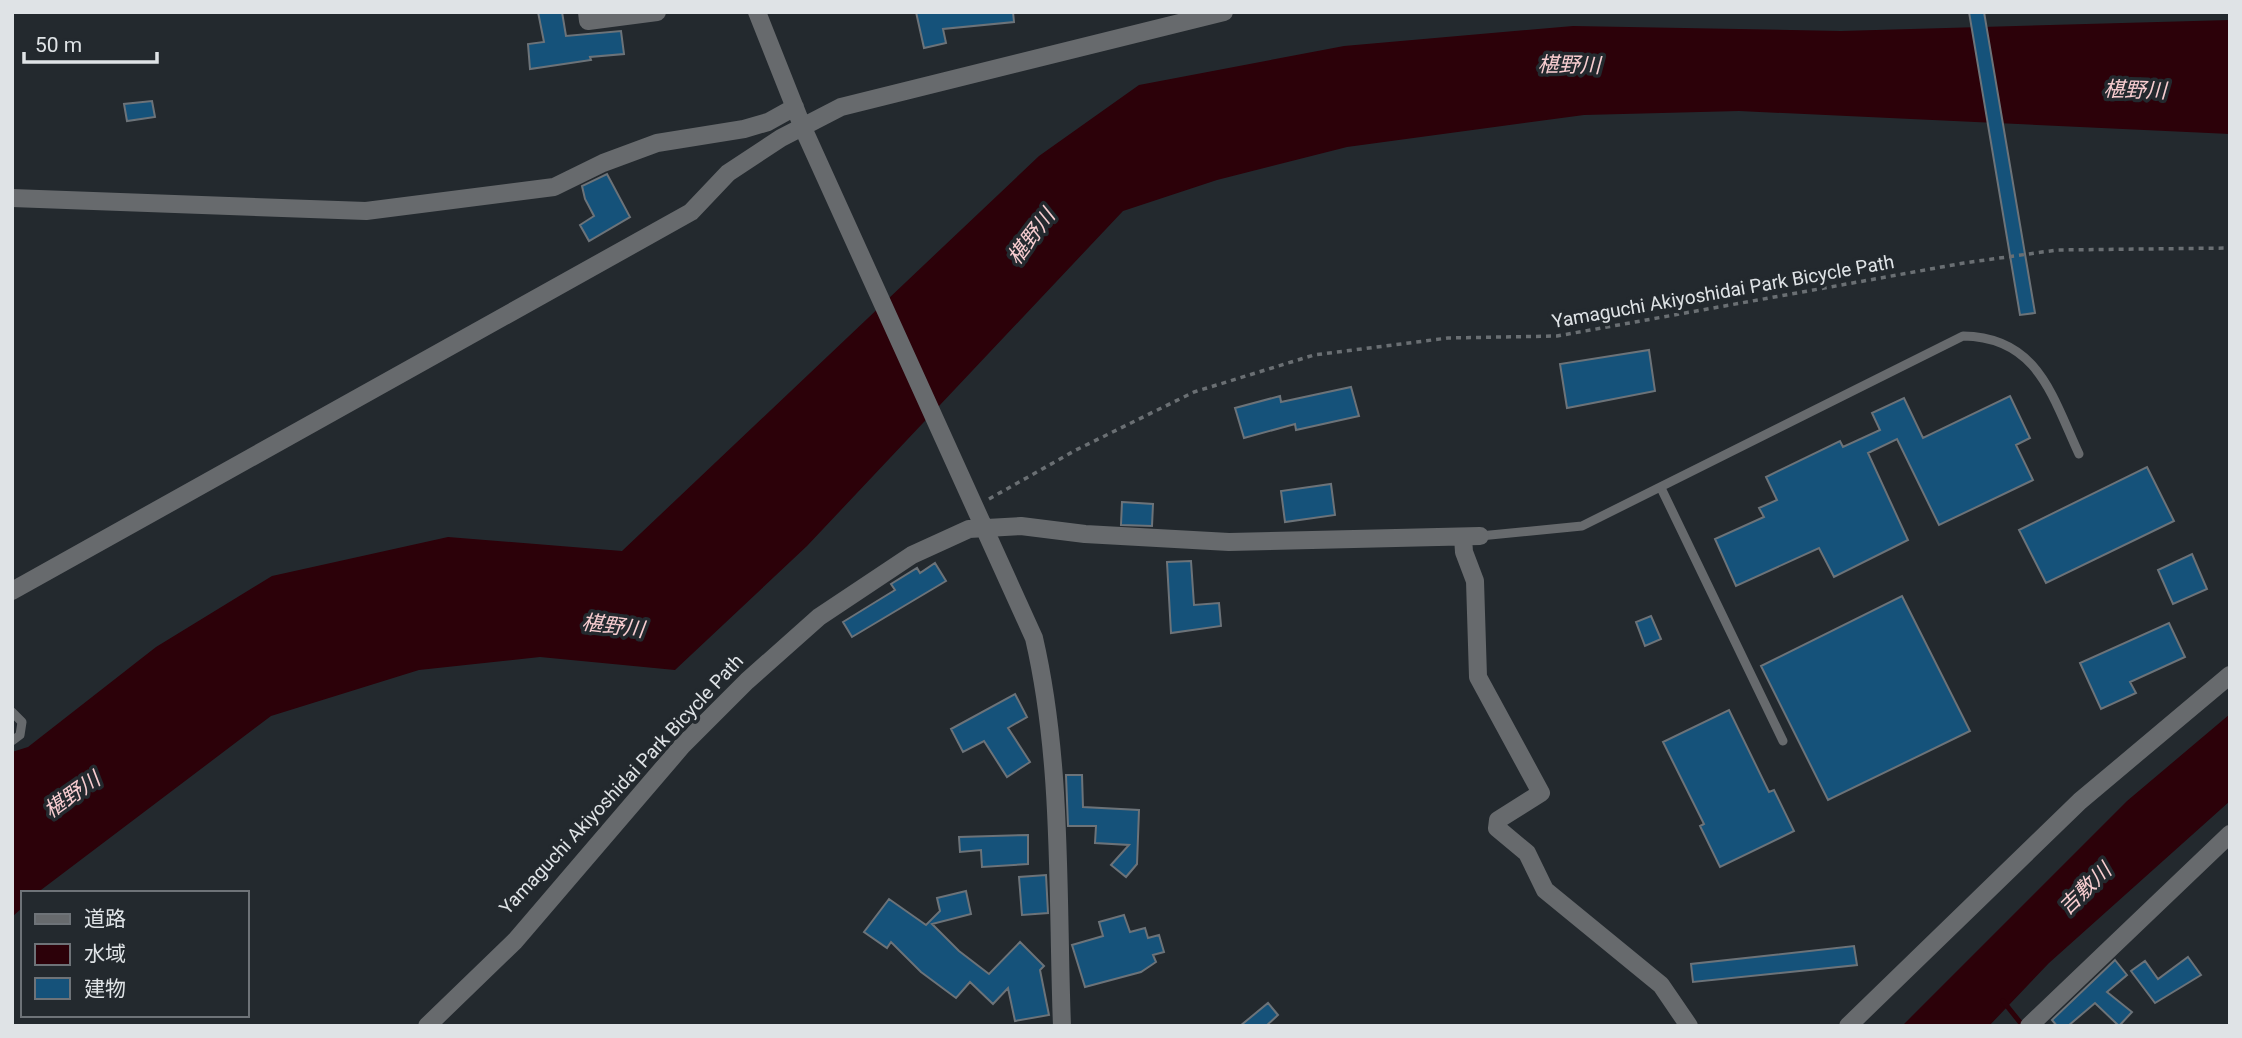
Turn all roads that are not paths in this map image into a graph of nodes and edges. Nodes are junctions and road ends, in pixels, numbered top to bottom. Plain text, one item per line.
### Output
1 (587, 12) edge
2 (657, 12) edge
3 (757, 12) edge
4 (1224, 12) edge
5 (794, 107) junction
6 (803, 128) junction
7 (12, 198) edge
8 (2079, 454) dead end
9 (1661, 488) junction
10 (985, 525) junction
11 (1471, 536) junction
12 (12, 591) edge
13 (2230, 675) edge
14 (12, 712) edge
15 (12, 741) edge
16 (1783, 741) dead end
17 (2230, 834) edge
18 (2037, 1022) edge
19 (427, 1026) edge
20 (1062, 1026) edge
21 (1689, 1026) edge
22 (1848, 1026) edge

1 - 2 street
3 - 5 street
4 - 6 street
5 - 6 street
5 - 7 street
6 - 10 street
6 - 12 street
8 - 9 lane
9 - 11 lane
9 - 16 lane
10 - 11 street
10 - 19 street
10 - 20 street
11 - 21 street
13 - 22 street
14 - 15 lane
17 - 18 street

